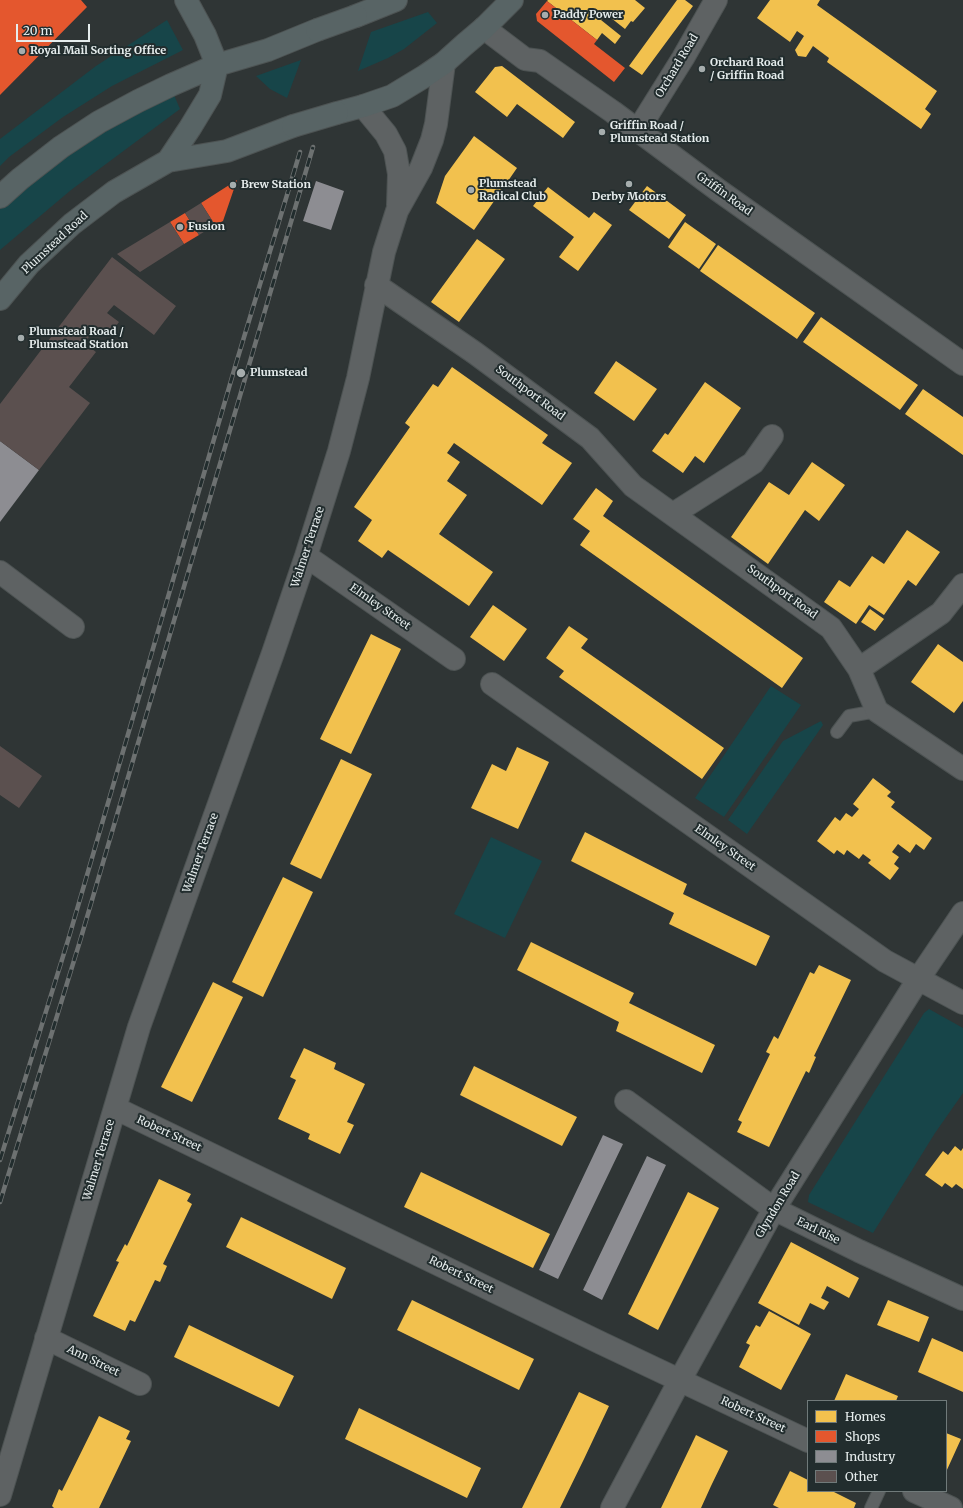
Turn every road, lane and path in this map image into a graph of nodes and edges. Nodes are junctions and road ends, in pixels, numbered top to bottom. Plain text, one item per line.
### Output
1 (186, 0) edge
2 (396, 0) edge
3 (512, 0) edge
4 (716, 0) edge
5 (484, 28) junction
6 (444, 63) junction
7 (217, 65) junction
8 (356, 108) junction
9 (638, 130) junction
10 (168, 161) junction
11 (0, 197) edge
12 (397, 211) junction
13 (376, 285) junction
14 (0, 299) edge
15 (963, 364) edge
16 (772, 436) dead end
17 (673, 514) junction
18 (306, 556) junction
19 (0, 572) edge
20 (963, 585) edge
21 (74, 627) dead end
22 (454, 659) dead end
23 (859, 669) junction
24 (492, 684) dead end
25 (877, 711) junction
26 (837, 732) dead end
27 (963, 769) edge
28 (963, 913) edge
29 (919, 978) junction
30 (963, 1003) edge
31 (626, 1101) dead end
32 (115, 1108) junction
33 (774, 1209) junction
34 (963, 1299) edge
35 (46, 1338) junction
36 (680, 1380) junction
37 (140, 1384) dead end
38 (807, 1441) edge
39 (879, 1492) edge
40 (916, 1492) edge
41 (0, 1495) edge
42 (612, 1508) edge
43 (871, 1508) edge
44 (951, 1508) edge

1 - 7 main road
2 - 7 main road, bridge
3 - 5 main road
4 - 9 street, Orchard Road
5 - 6 main road, Plumstead Road
5 - 9 street, Griffin Road
6 - 8 main road, Plumstead Road
6 - 12 street, Walmer Terrace
7 - 10 main road
7 - 11 main road
8 - 10 main road, Plumstead Road, bridge
8 - 12 street, Walmer Terrace
9 - 15 street, Griffin Road
10 - 14 main road, Plumstead Road
12 - 13 street, Walmer Terrace
13 - 17 street, Southport Road
13 - 18 street, Walmer Terrace
16 - 17 street
17 - 23 street, Southport Road
18 - 22 street, Elmley Street
18 - 32 street, Walmer Terrace
19 - 21 street
20 - 23 street
23 - 25 street, Southport Road
24 - 29 street, Elmley Street
25 - 26 lane
25 - 27 street
28 - 29 street, Glyndon Road
29 - 30 street, Elmley Street
29 - 33 street, Glyndon Road
31 - 33 street, Earl Rise
32 - 35 street, Walmer Terrace
32 - 36 street, Robert Street
33 - 34 street, Earl Rise
33 - 36 street, Glyndon Road
35 - 37 street, Ann Street
35 - 41 street, Walmer Terrace
36 - 38 street, Robert Street
36 - 42 street, Glyndon Road
39 - 43 lane
40 - 44 street

